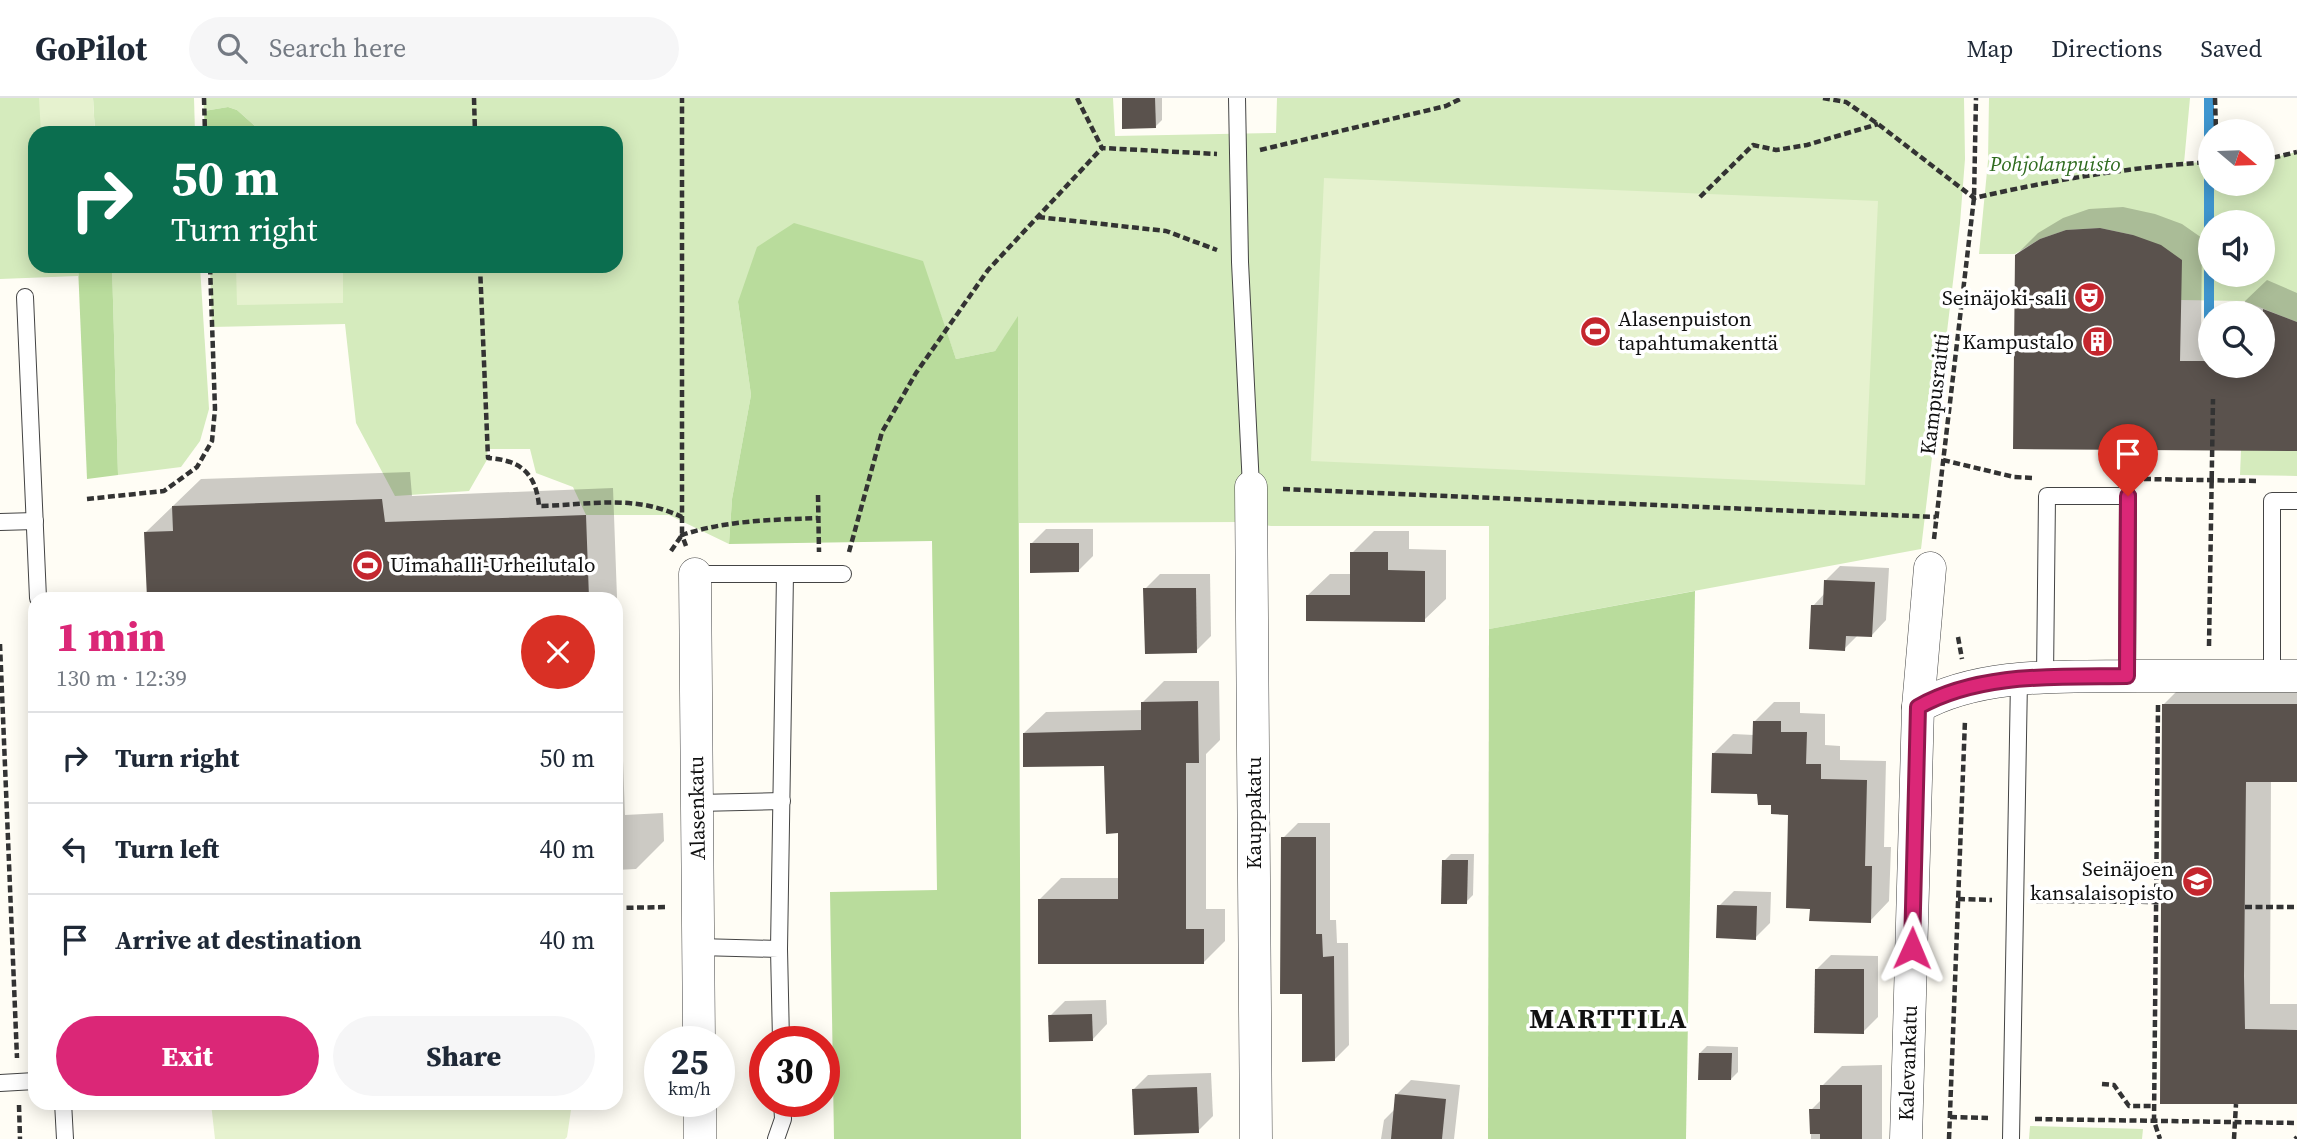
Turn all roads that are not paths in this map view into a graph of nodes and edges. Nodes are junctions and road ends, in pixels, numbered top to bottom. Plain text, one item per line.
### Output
1 (1237, 98) edge
2 (25, 297) dead end
3 (1251, 487) joint
4 (2297, 501) edge
5 (35, 521) junction
6 (0, 522) edge
7 (1930, 568) road end
8 (695, 574) joint
9 (785, 574) junction
10 (844, 574) road end
11 (38, 592) edge
12 (2127, 676) junction
13 (2284, 676) edge
14 (2032, 679) junction
15 (1918, 707) junction
16 (782, 801) junction
17 (697, 803) junction
18 (698, 947) junction
19 (779, 949) junction
20 (699, 1026) edge
21 (781, 1026) edge
22 (28, 1081) edge
23 (0, 1083) edge
24 (64, 1110) edge
25 (699, 1117) edge
26 (783, 1117) edge
27 (65, 1139) edge
28 (700, 1139) edge
29 (776, 1139) edge
30 (1256, 1139) edge
31 (1906, 1139) edge
32 (2011, 1139) edge

1 - 3 lane
2 - 5 lane
3 - 30 street, Kauppakatu
4 - 13 lane
5 - 6 lane
5 - 11 lane
7 - 15 street, Kalevankatu
8 - 9 lane
8 - 17 street, Alasenkatu
9 - 10 lane
9 - 16 lane
12 - 13 street
12 - 14 street
12 - 14 lane
14 - 15 street
14 - 32 lane
15 - 31 street, Kalevankatu
16 - 17 lane
16 - 19 lane
17 - 18 street, Alasenkatu
18 - 19 lane
18 - 20 street, Alasenkatu
19 - 21 lane
22 - 23 lane
24 - 27 lane
25 - 28 street
26 - 29 lane

